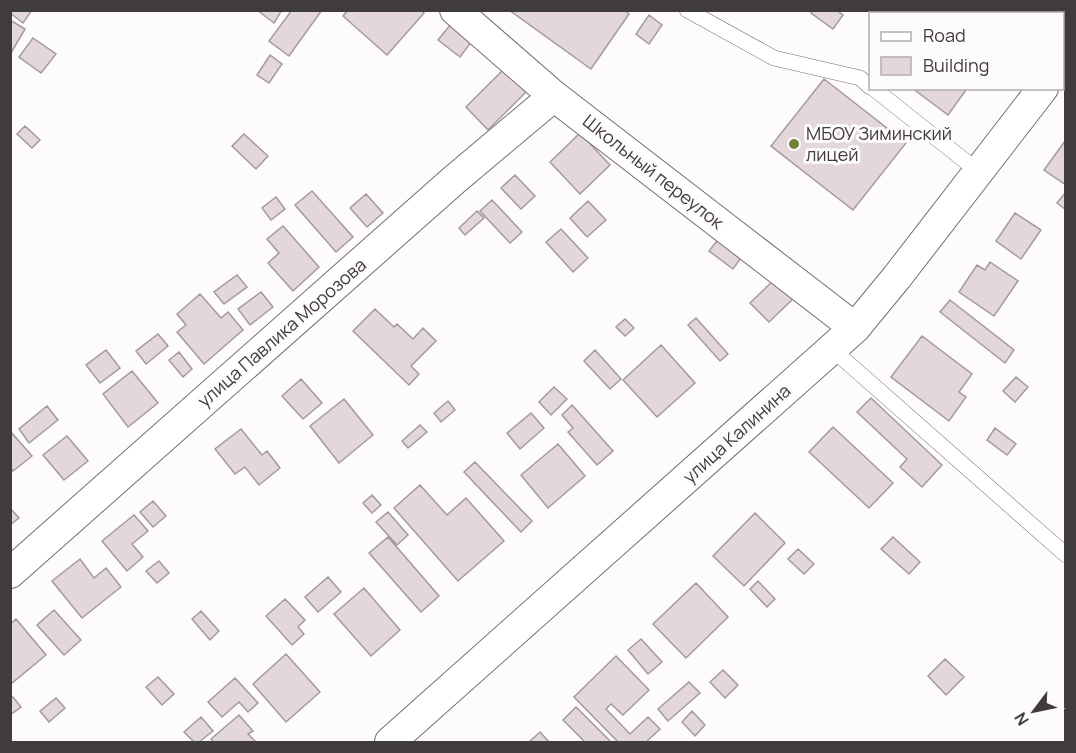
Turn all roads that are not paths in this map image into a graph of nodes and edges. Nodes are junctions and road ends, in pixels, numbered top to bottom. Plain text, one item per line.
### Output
1 (455, 10) edge
2 (687, 10) edge
3 (869, 86) edge
4 (875, 90) edge
5 (1041, 90) edge
6 (554, 96) junction
7 (979, 172) junction
8 (855, 328) junction
9 (832, 349) junction
10 (1065, 555) edge
11 (10, 573) edge
12 (390, 742) edge

1 - 6 street, Школьный переулок
2 - 3 lane
4 - 7 lane
5 - 7 street, улица Калинина
6 - 8 street, Школьный переулок
6 - 11 street, улица Павлика Морозова
7 - 8 street, улица Калинина
8 - 9 street, улица Калинина
9 - 10 lane
9 - 12 street, улица Калинина

